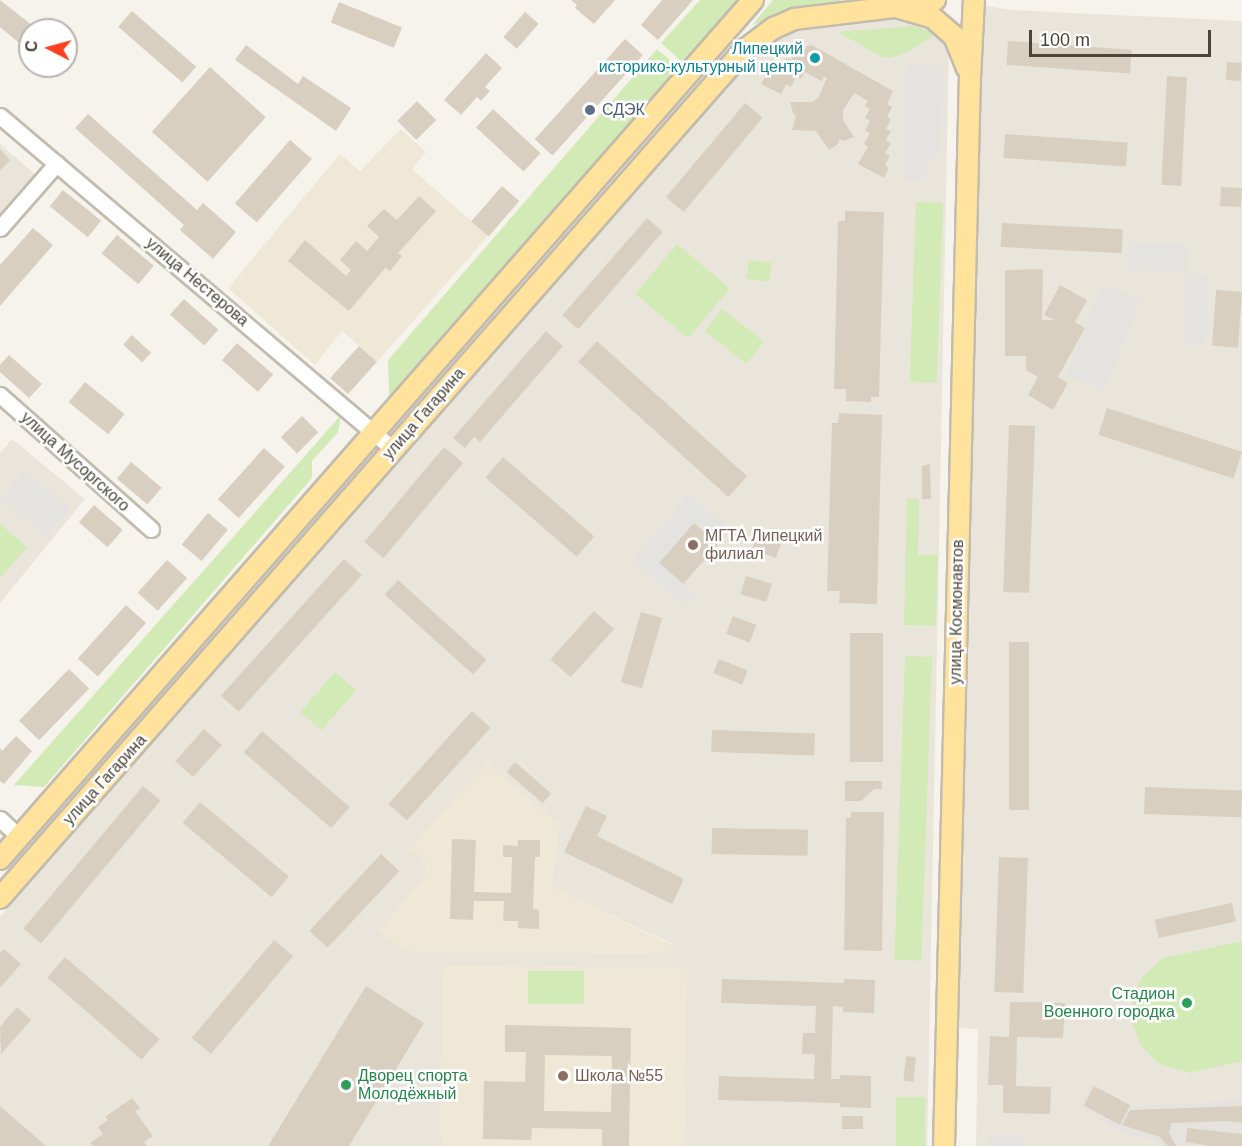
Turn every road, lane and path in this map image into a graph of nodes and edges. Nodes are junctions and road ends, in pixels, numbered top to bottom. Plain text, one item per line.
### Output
1 (753, 0) edge
2 (869, 0) edge
3 (936, 0) edge
4 (974, 0) edge
5 (896, 8) junction
6 (970, 78) junction
7 (0, 117) edge
8 (57, 163) junction
9 (0, 228) edge
10 (0, 395) edge
11 (374, 432) junction
12 (393, 449) junction
13 (151, 529) dead end
14 (0, 819) edge
15 (19, 837) junction
16 (0, 859) edge
17 (0, 898) edge
18 (944, 1146) edge

1 - 11 main road, улица Гагарина
2 - 5 main road, улица Космонавтов
3 - 5 main road, улица Гагарина
4 - 6 main road, улица Космонавтов
5 - 6 main road, улица Космонавтов
5 - 12 main road, улица Гагарина
6 - 18 main road, улица Космонавтов
7 - 8 street, улица Нестерова
8 - 9 street
8 - 11 street, улица Нестерова
10 - 13 street, улица Мусоргского
11 - 12 street, улица Нестерова
11 - 15 main road, улица Гагарина
12 - 17 main road, улица Гагарина
14 - 15 street
15 - 16 main road, улица Гагарина

